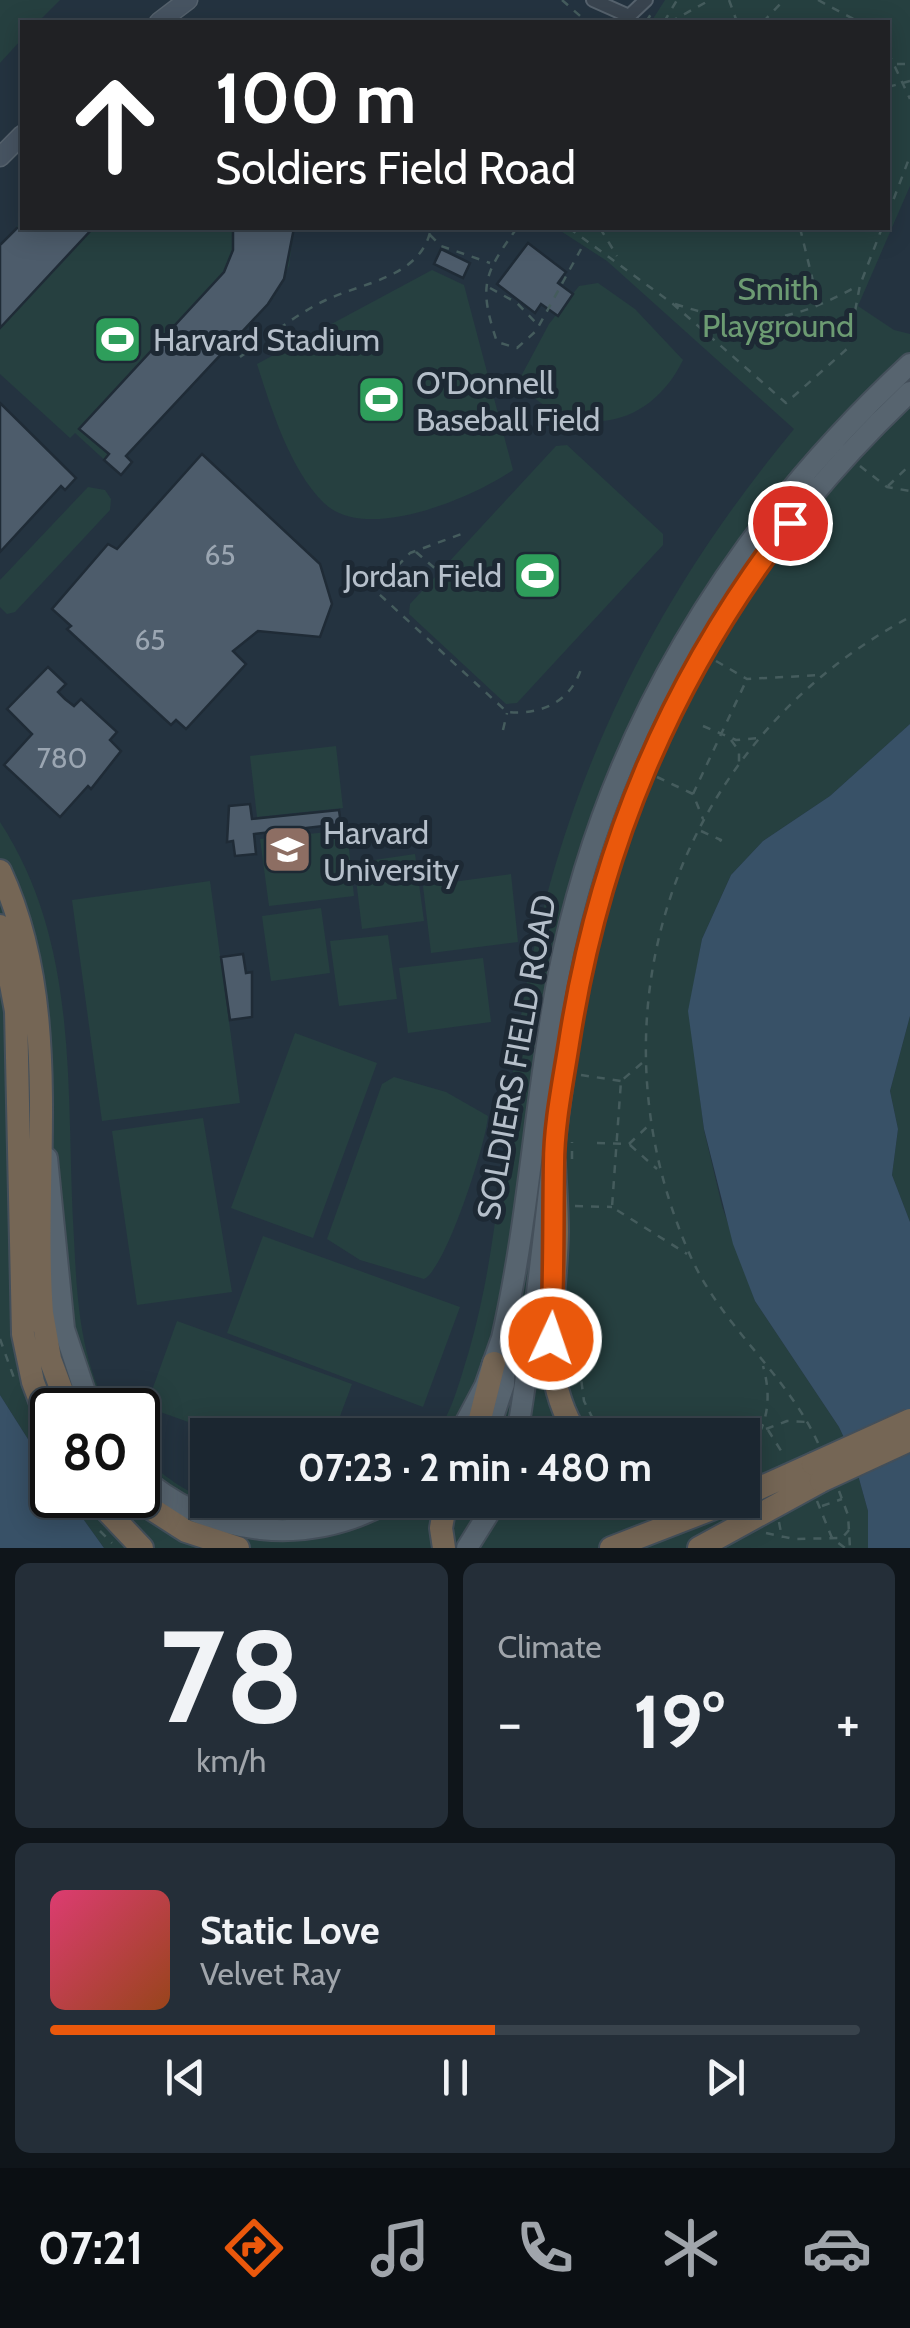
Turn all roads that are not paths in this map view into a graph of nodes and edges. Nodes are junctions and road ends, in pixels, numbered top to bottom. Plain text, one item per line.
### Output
1 (188, 0) edge
2 (594, 0) edge
3 (646, 0) edge
4 (162, 20) edge
5 (20, 137) edge
6 (0, 157) edge
7 (910, 364) edge
8 (910, 392) edge
9 (0, 871) edge
10 (0, 926) edge
11 (39, 1102) junction
12 (563, 1165) junction
13 (504, 1330) junction
14 (494, 1363) junction
15 (36, 1388) edge
16 (61, 1388) edge
17 (84, 1388) edge
18 (467, 1418) edge
19 (480, 1418) edge
20 (492, 1418) edge
21 (520, 1418) edge
22 (568, 1418) edge
23 (910, 1420) edge
24 (910, 1440) edge
25 (822, 1477) junction
26 (160, 1490) edge
27 (760, 1492) edge
28 (190, 1511) edge
29 (160, 1515) edge
30 (114, 1518) edge
31 (213, 1518) edge
32 (348, 1518) edge
33 (443, 1518) edge
34 (486, 1518) edge
35 (684, 1518) edge
36 (142, 1548) edge
37 (238, 1548) edge
38 (444, 1548) edge
39 (467, 1548) edge
40 (611, 1548) edge
41 (699, 1548) edge

1 - 4 main road
2 - 3 street
5 - 6 main road
7 - 13 main road, SOLDIERS FIELD ROAD
8 - 12 main road, SOLDIERS FIELD ROAD
9 - 11 highway
10 - 15 highway
11 - 16 highway
11 - 17 main road
12 - 21 main road, SOLDIERS FIELD ROAD
12 - 22 highway
13 - 14 main road, SOLDIERS FIELD ROAD
13 - 20 main road
14 - 18 main road, SOLDIERS FIELD ROAD
14 - 19 highway
23 - 25 highway, bridge
24 - 25 highway, bridge
25 - 27 highway
25 - 41 highway
26 - 28 main road
29 - 37 highway
30 - 36 highway
31 - 32 main road
33 - 38 highway
34 - 39 main road
35 - 40 highway

